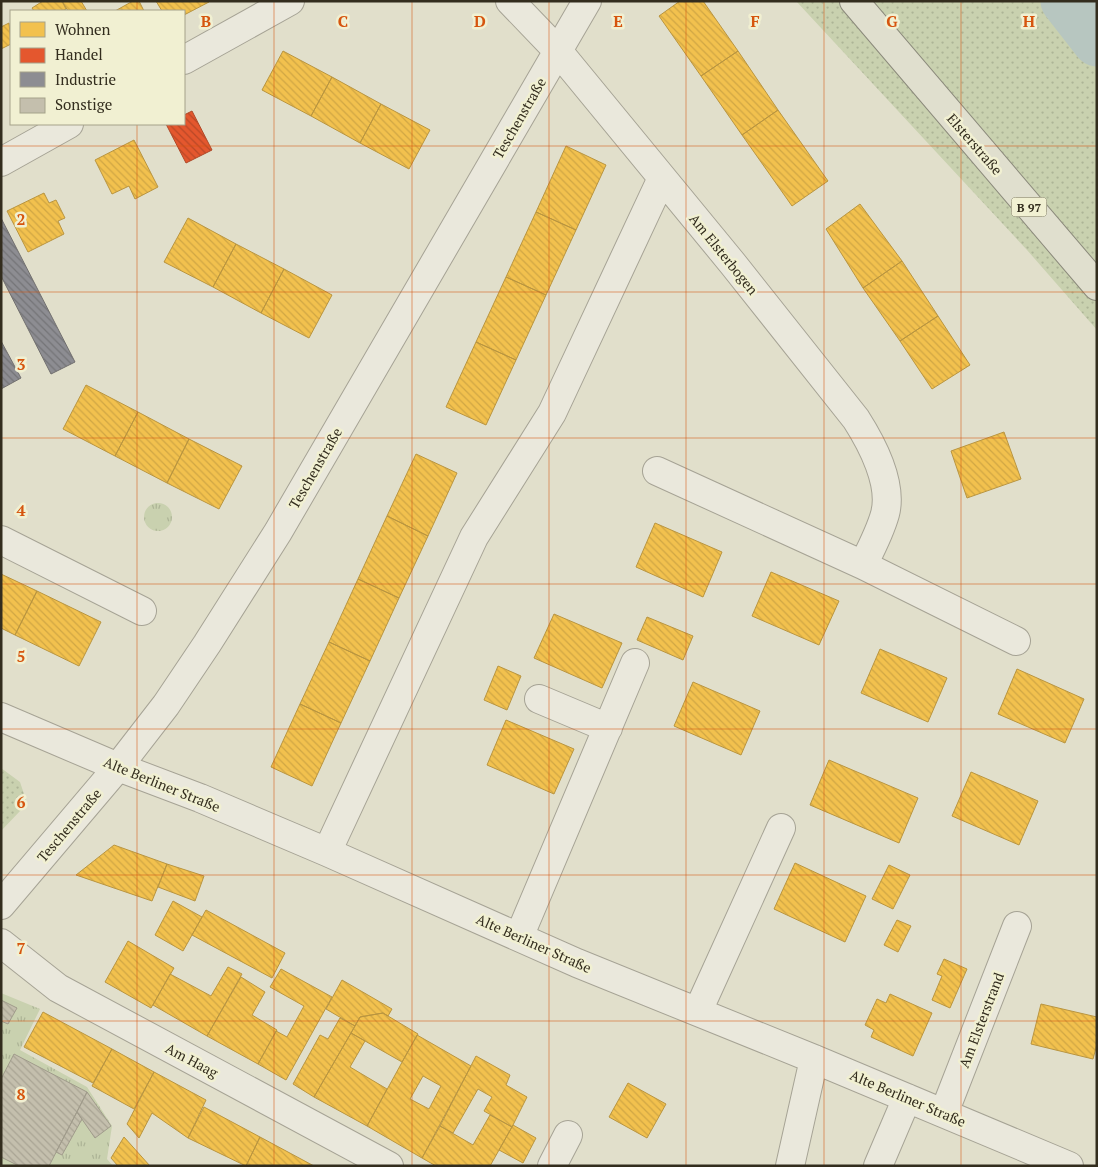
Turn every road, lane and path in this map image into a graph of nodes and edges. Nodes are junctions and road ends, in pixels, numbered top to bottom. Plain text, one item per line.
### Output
1 (290, 1) edge
2 (510, 1) edge
3 (587, 1) edge
4 (854, 1) edge
5 (558, 51) junction
6 (185, 59) edge
7 (67, 125) edge
8 (1, 162) edge
9 (662, 178) junction
10 (1097, 286) edge
11 (657, 471) dead end
12 (1, 540) edge
13 (863, 565) junction
14 (142, 611) dead end
15 (1016, 641) dead end
16 (635, 663) dead end
17 (539, 699) dead end
18 (1, 717) edge
19 (608, 728) junction
20 (118, 767) junction
21 (781, 828) dead end
22 (327, 852) junction
23 (1, 905) edge
24 (1017, 926) dead end
25 (519, 937) junction
26 (1, 943) edge
27 (698, 1011) junction
28 (814, 1059) junction
29 (906, 1098) junction
30 (944, 1113) junction
31 (568, 1135) dead end
32 (389, 1166) edge
33 (552, 1166) edge
34 (790, 1166) edge
35 (878, 1166) edge
36 (1068, 1166) edge

1 - 6 street
2 - 5 street, Am Elsterbogen
3 - 5 street, Teschenstraße
4 - 10 main road, Elsterstraße / B 97
5 - 9 street, Am Elsterbogen
5 - 20 street, Teschenstraße
7 - 8 street
9 - 13 street, Am Elsterbogen
9 - 22 street
11 - 13 street
12 - 14 street
13 - 15 street
16 - 19 street
17 - 19 street
18 - 20 street, Alte Berliner Straße
19 - 25 street
20 - 22 street, Alte Berliner Straße
20 - 23 street, Teschenstraße
21 - 27 street
22 - 25 street, Alte Berliner Straße
24 - 30 street, Am Elsterstrand
25 - 27 street, Alte Berliner Straße
26 - 32 street, Am Haag
27 - 28 street, Alte Berliner Straße
28 - 29 street, Alte Berliner Straße
28 - 34 street
29 - 30 street, Alte Berliner Straße
29 - 35 street
30 - 36 street, Alte Berliner Straße
31 - 33 street

